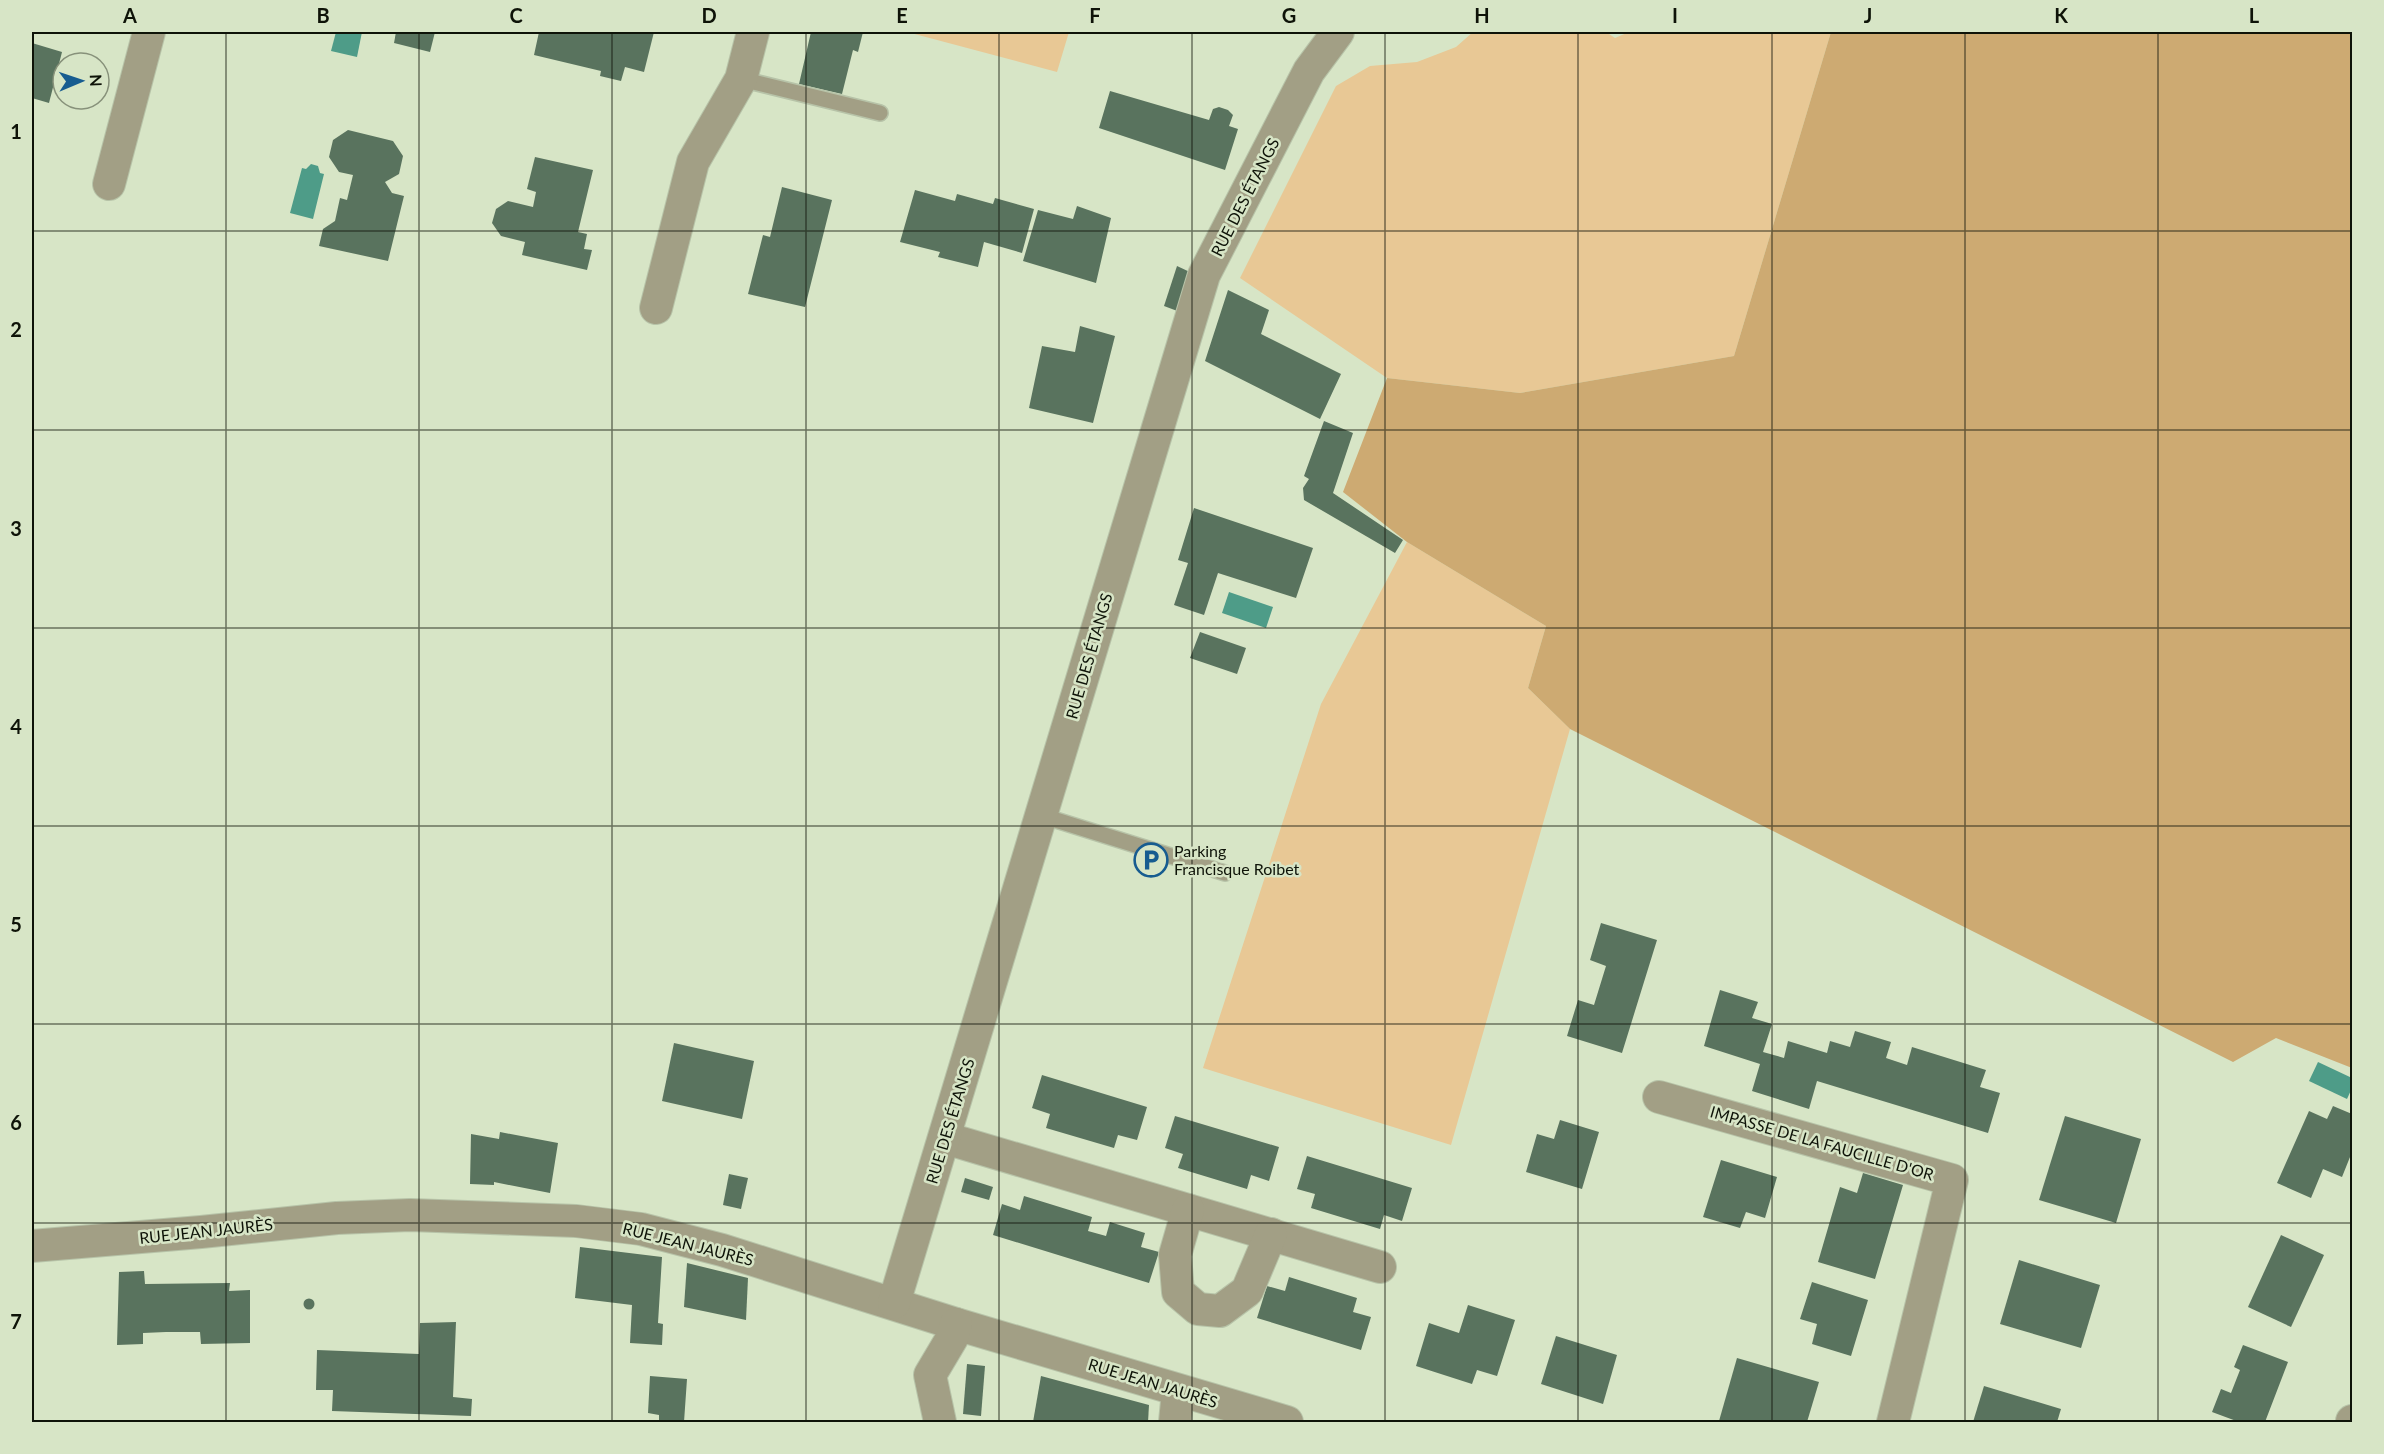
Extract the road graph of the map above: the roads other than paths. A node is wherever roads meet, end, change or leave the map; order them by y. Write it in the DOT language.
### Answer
graph roads {
  1 [pos="149,32"];
  2 [pos="753,32"];
  3 [pos="1338,32"];
  4 [pos="741,79"];
  5 [pos="880,113"];
  6 [pos="109,184"];
  7 [pos="656,308"];
  8 [pos="1043,816"];
  9 [pos="1225,873"];
  10 [pos="1659,1097"];
  11 [pos="945,1138"];
  12 [pos="1188,1210"];
  13 [pos="1271,1234"];
  14 [pos="32,1246"];
  15 [pos="1380,1267"];
  16 [pos="894,1303"];
  17 [pos="956,1324"];
  18 [pos="1178,1391"];
  19 [pos="940,1422"];
  20 [pos="1175,1422"];
  21 [pos="1287,1422"];
  22 [pos="1893,1422"];
  1 -- 6 [label="street"];
  2 -- 4 [label="street"];
  3 -- 8 [label="street, RUE DES ÉTANGS"];
  4 -- 5 [label="lane"];
  4 -- 7 [label="street"];
  8 -- 9 [label="lane"];
  8 -- 11 [label="street, RUE DES ÉTANGS"];
  10 -- 22 [label="street, IMPASSE DE LA FAUCILLE D'OR"];
  11 -- 12 [label="street"];
  11 -- 16 [label="street, RUE DES ÉTANGS"];
  12 -- 13 [label="street"];
  12 -- 13 [label="street"];
  13 -- 15 [label="street"];
  14 -- 16 [label="street, RUE JEAN JAURÈS"];
  16 -- 17 [label="street, RUE JEAN JAURÈS"];
  17 -- 18 [label="street, RUE JEAN JAURÈS"];
  17 -- 19 [label="street"];
  18 -- 20 [label="street"];
  18 -- 21 [label="street, RUE JEAN JAURÈS"];
}
